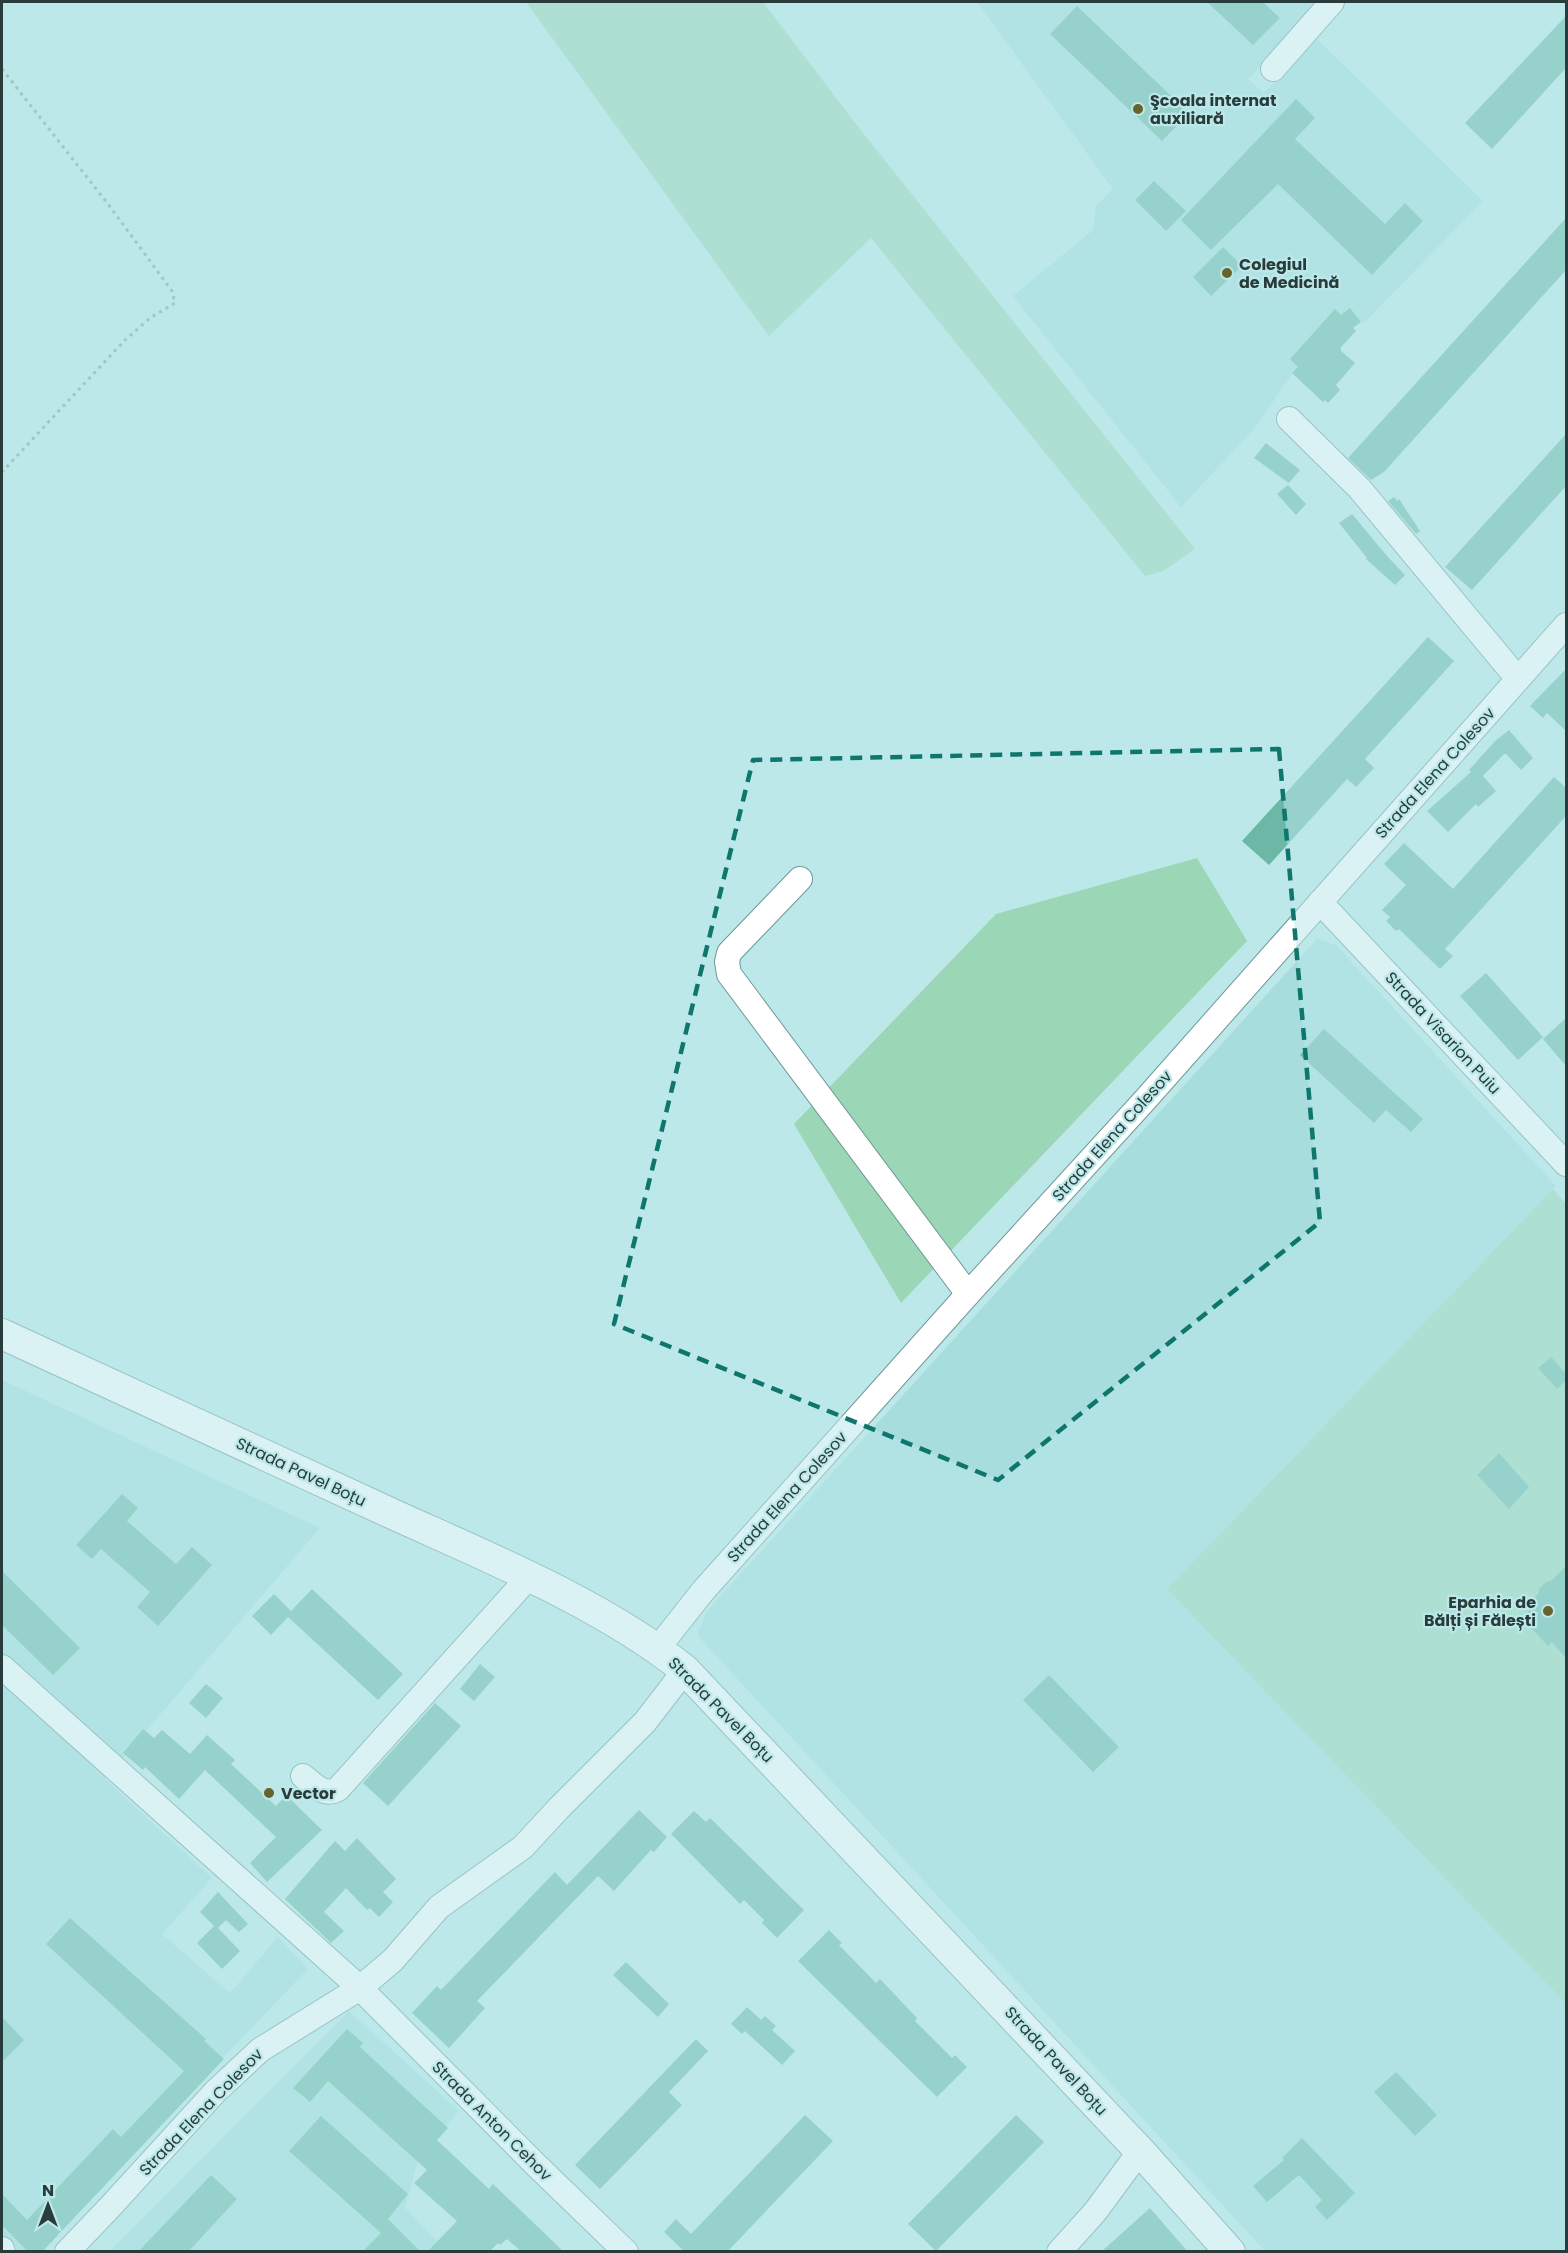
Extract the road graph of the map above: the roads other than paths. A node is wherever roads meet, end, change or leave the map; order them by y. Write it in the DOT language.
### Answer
graph roads {
  1 [pos="1332,2"];
  2 [pos="1273,69"];
  3 [pos="1289,419"];
  4 [pos="1566,625"];
  5 [pos="1518,679"];
  6 [pos="800,879"];
  7 [pos="1320,902"];
  8 [pos="1566,1164"];
  9 [pos="968,1294"];
  10 [pos="2,1334"];
  11 [pos="528,1578"];
  12 [pos="658,1648"];
  13 [pos="2,1667"];
  14 [pos="685,1670"];
  15 [pos="303,1776"];
  16 [pos="360,1988"];
  17 [pos="1140,2151"];
  18 [pos="67,2252"];
  19 [pos="626,2252"];
  20 [pos="1059,2252"];
  21 [pos="1230,2252"];
  1 -- 2 [label="street"];
  3 -- 5 [label="street"];
  4 -- 5 [label="street, Strada Elena Colesov"];
  5 -- 7 [label="street, Strada Elena Colesov"];
  6 -- 9 [label="street"];
  7 -- 8 [label="street, Strada Visarion Puiu"];
  7 -- 9 [label="street, Strada Elena Colesov"];
  9 -- 12 [label="street, Strada Elena Colesov"];
  10 -- 11 [label="main road, Strada Pavel Boțu"];
  11 -- 12 [label="main road, Strada Pavel Boțu"];
  11 -- 15 [label="street"];
  12 -- 14 [label="main road, Strada Pavel Boțu"];
  13 -- 16 [label="street, Strada Anton Cehov"];
  14 -- 16 [label="street, Strada Elena Colesov"];
  14 -- 17 [label="main road, Strada Pavel Boțu"];
  16 -- 18 [label="street, Strada Elena Colesov"];
  16 -- 19 [label="street, Strada Anton Cehov"];
  17 -- 20 [label="street"];
  17 -- 21 [label="main road, Strada Pavel Boțu"];
}
